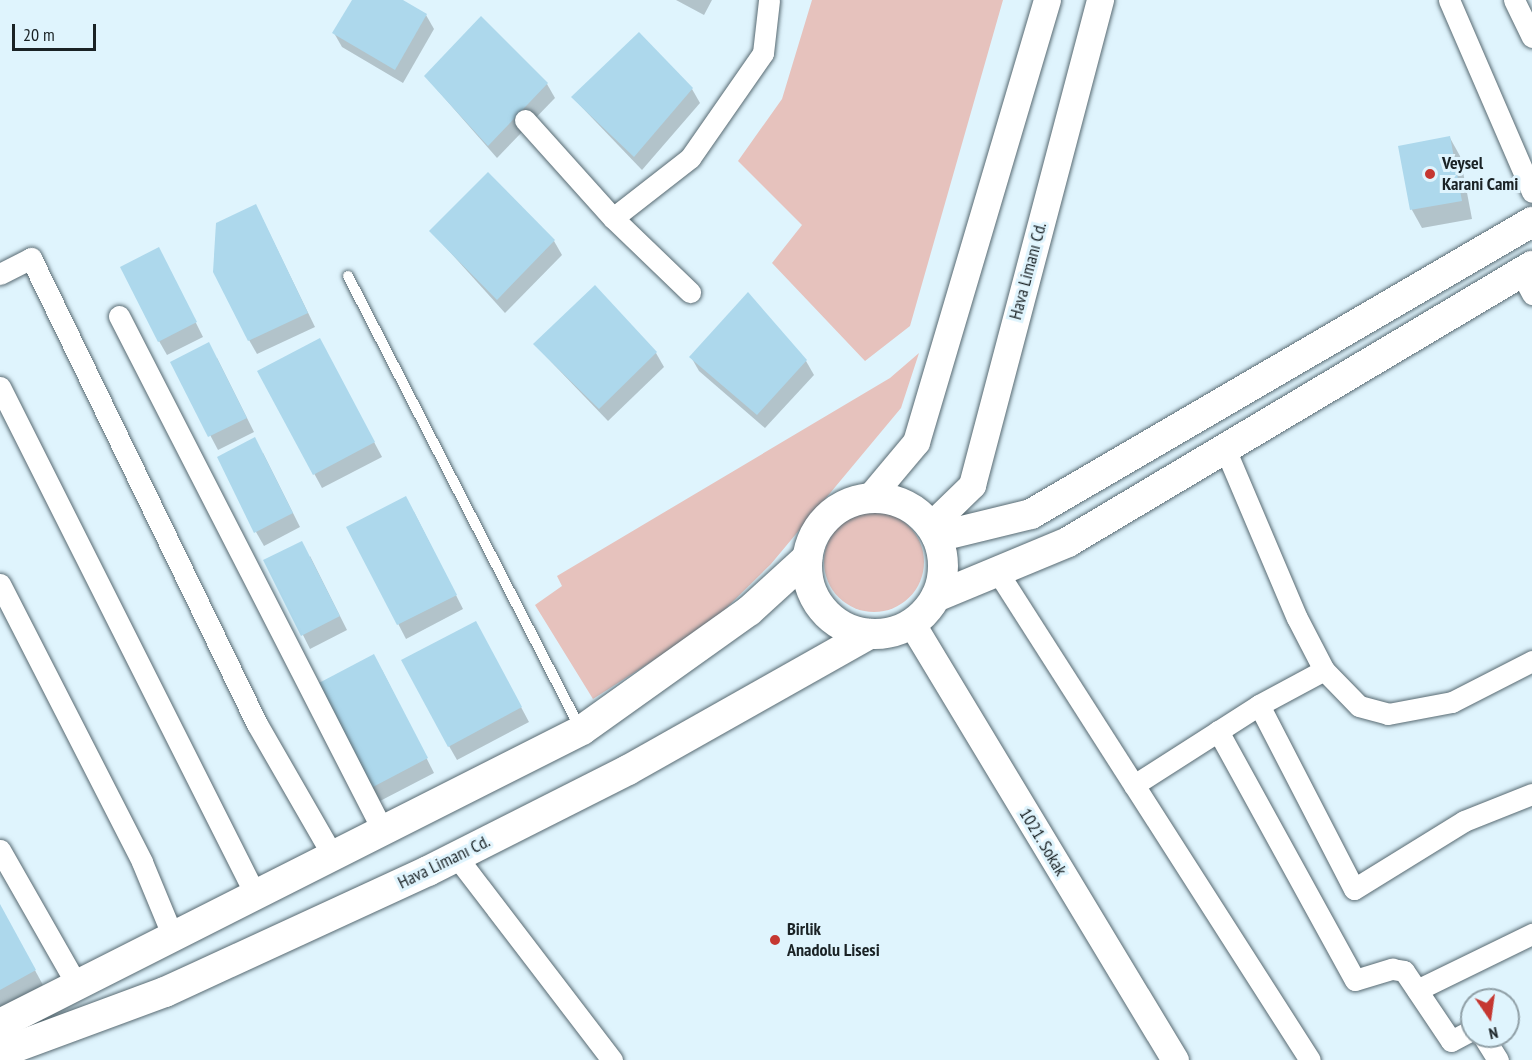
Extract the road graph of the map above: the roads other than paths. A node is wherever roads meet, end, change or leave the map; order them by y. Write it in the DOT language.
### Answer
graph roads {
  1 [pos="769,0"];
  2 [pos="1047,0"];
  3 [pos="1100,0"];
  4 [pos="1449,0"];
  5 [pos="1514,0"];
  6 [pos="1532,37"];
  7 [pos="525,120"];
  8 [pos="1532,192"];
  9 [pos="613,218"];
  10 [pos="1532,222"];
  11 [pos="0,274"];
  12 [pos="348,276"];
  13 [pos="1528,278"];
  14 [pos="690,292"];
  15 [pos="119,316"];
  16 [pos="0,387"];
  17 [pos="1226,451"];
  18 [pos="869,498"];
  19 [pos="933,531"];
  20 [pos="807,558"];
  21 [pos="997,571"];
  22 [pos="0,584"];
  23 [pos="936,597"];
  24 [pos="912,624"];
  25 [pos="869,634"];
  26 [pos="1532,662"];
  27 [pos="1324,670"];
  28 [pos="1259,705"];
  29 [pos="582,730"];
  30 [pos="1218,731"];
  31 [pos="1134,785"];
  32 [pos="1532,794"];
  33 [pos="384,833"];
  34 [pos="0,850"];
  35 [pos="456,856"];
  36 [pos="334,858"];
  37 [pos="256,896"];
  38 [pos="1532,934"];
  39 [pos="173,937"];
  40 [pos="77,985"];
  41 [pos="1417,990"];
  42 [pos="0,1024"];
  43 [pos="1460,1036"];
  44 [pos="0,1053"];
  45 [pos="612,1060"];
  46 [pos="1175,1060"];
  47 [pos="1310,1060"];
  1 -- 9 [label="street"];
  2 -- 18 [label="street"];
  3 -- 19 [label="street, Hava Limanı Cd."];
  4 -- 8 [label="street"];
  5 -- 6 [label="street"];
  7 -- 9 [label="street"];
  9 -- 14 [label="street"];
  10 -- 19 [label="main road"];
  11 -- 36 [label="street"];
  12 -- 29 [label="lane"];
  13 -- 17 [label="main road"];
  15 -- 33 [label="street"];
  16 -- 37 [label="street"];
  17 -- 21 [label="main road"];
  17 -- 27 [label="street"];
  18 -- 19 [label="main road"];
  18 -- 20 [label="main road"];
  19 -- 23 [label="main road"];
  20 -- 25 [label="main road"];
  20 -- 29 [label="main road"];
  21 -- 23 [label="main road"];
  21 -- 31 [label="street"];
  22 -- 39 [label="street"];
  23 -- 24 [label="main road"];
  24 -- 25 [label="main road"];
  24 -- 46 [label="street, 1021. Sokak"];
  25 -- 35 [label="main road, Hava Limanı Cd."];
  26 -- 27 [label="street"];
  27 -- 28 [label="street"];
  28 -- 30 [label="street"];
  28 -- 32 [label="street"];
  29 -- 33 [label="main road"];
  30 -- 31 [label="street"];
  30 -- 41 [label="street"];
  31 -- 47 [label="street"];
  33 -- 36 [label="main road"];
  34 -- 40 [label="street"];
  35 -- 44 [label="main road, Hava Limanı Cd."];
  35 -- 45 [label="street"];
  36 -- 37 [label="main road"];
  37 -- 39 [label="main road"];
  38 -- 41 [label="street"];
  39 -- 40 [label="main road"];
  40 -- 42 [label="main road"];
  41 -- 43 [label="street"];
}
